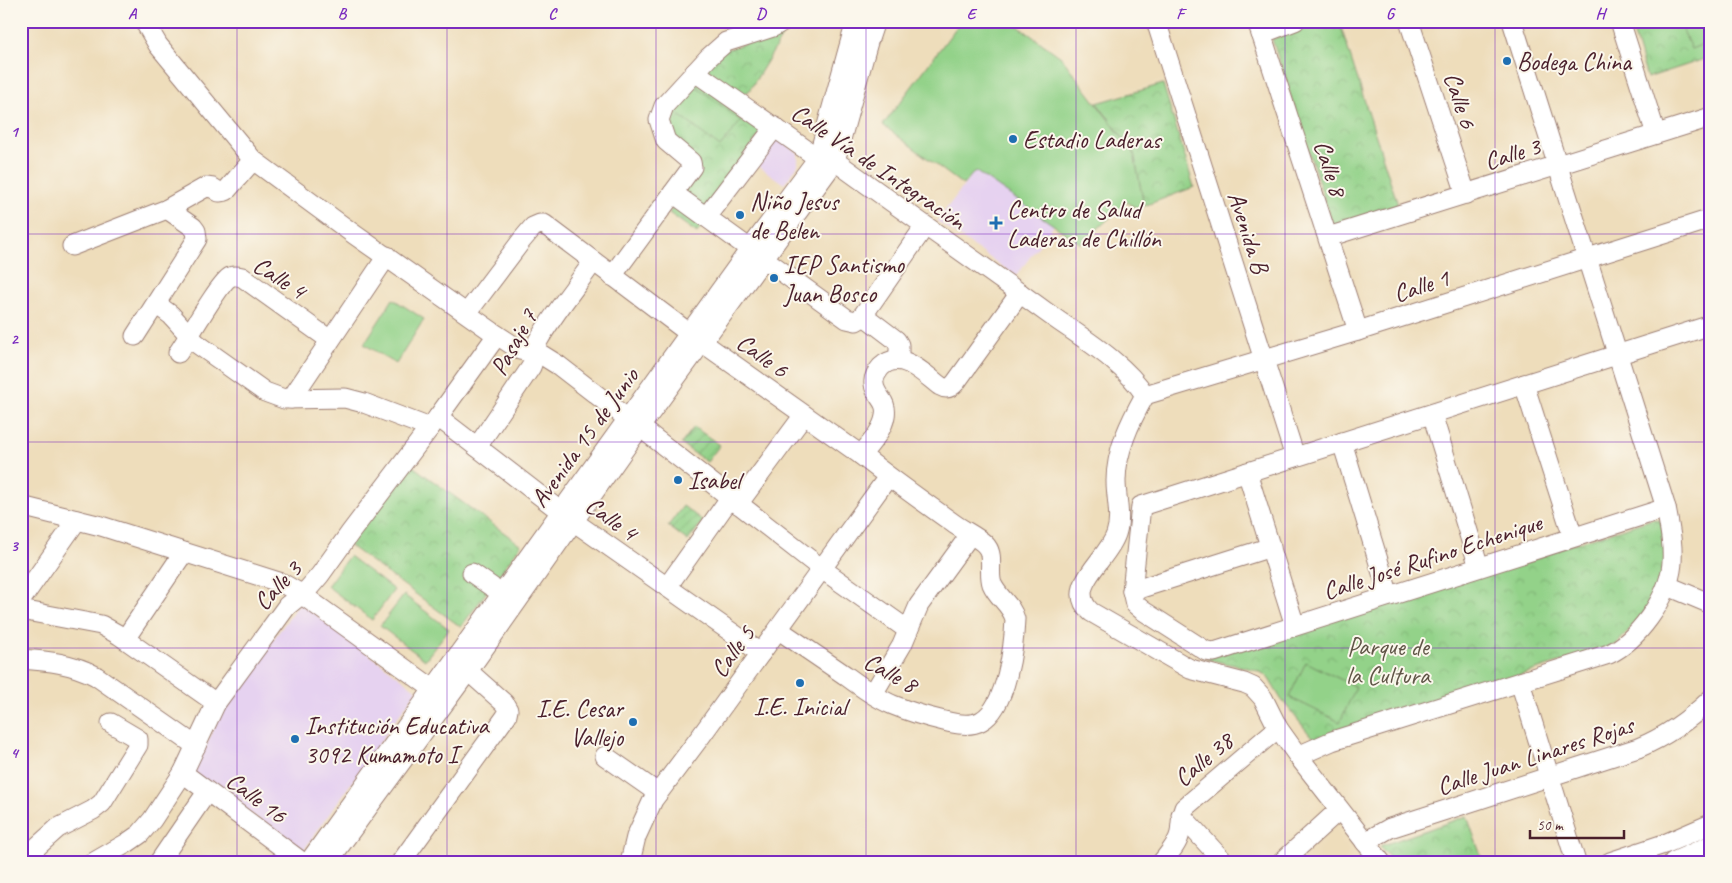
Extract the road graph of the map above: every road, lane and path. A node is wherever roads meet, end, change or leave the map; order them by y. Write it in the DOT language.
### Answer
graph roads {
  1 [pos="144,21"];
  2 [pos="783,21"];
  3 [pos="856,21"];
  4 [pos="875,21"];
  5 [pos="1156,21"];
  6 [pos="1295,21"];
  7 [pos="1409,21"];
  8 [pos="1512,21"];
  9 [pos="1620,21"];
  10 [pos="1259,28"];
  11 [pos="695,72"];
  12 [pos="1711,117"];
  13 [pos="775,127"];
  14 [pos="1656,134"];
  15 [pos="826,159"];
  16 [pos="253,160"];
  17 [pos="1558,165"];
  18 [pos="673,193"];
  19 [pos="1466,194"];
  20 [pos="167,209"];
  21 [pos="706,217"];
  22 [pos="1711,219"];
  23 [pos="925,226"];
  24 [pos="1328,237"];
  25 [pos="72,246"];
  26 [pos="757,253"];
  27 [pos="386,256"];
  28 [pos="1587,258"];
  29 [pos="593,262"];
  30 [pos="612,276"];
  31 [pos="1020,293"];
  32 [pos="156,304"];
  33 [pos="467,313"];
  34 [pos="863,315"];
  35 [pos="1711,325"];
  36 [pos="1358,331"];
  37 [pos="497,335"];
  38 [pos="136,336"];
  39 [pos="189,336"];
  40 [pos="696,337"];
  41 [pos="330,340"];
  42 [pos="178,353"];
  43 [pos="534,353"];
  44 [pos="1618,355"];
  45 [pos="899,360"];
  46 [pos="1264,360"];
  47 [pos="1524,384"];
  48 [pos="1145,395"];
  49 [pos="292,399"];
  50 [pos="1432,414"];
  51 [pos="804,415"];
  52 [pos="434,423"];
  53 [pos="634,423"];
  54 [pos="1342,442"];
  55 [pos="477,446"];
  56 [pos="861,455"];
  57 [pos="1296,457"];
  58 [pos="1247,472"];
  59 [pos="888,477"];
  60 [pos="734,501"];
  61 [pos="21,506"];
  62 [pos="1666,508"];
  63 [pos="567,516"];
  64 [pos="77,520"];
  65 [pos="970,535"];
  66 [pos="1573,538"];
  67 [pos="1271,547"];
  68 [pos="184,552"];
  69 [pos="1480,567"];
  70 [pos="822,569"];
  71 [pos="472,573"];
  72 [pos="1668,586"];
  73 [pos="492,587"];
  74 [pos="667,587"];
  75 [pos="1132,591"];
  76 [pos="301,594"];
  77 [pos="1389,596"];
  78 [pos="21,600"];
  79 [pos="1711,604"];
  80 [pos="21,610"];
  81 [pos="1295,626"];
  82 [pos="779,630"];
  83 [pos="908,630"];
  84 [pos="125,639"];
  85 [pos="761,654"];
  86 [pos="21,659"];
  87 [pos="468,671"];
  88 [pos="1520,682"];
  89 [pos="433,689"];
  90 [pos="873,694"];
  91 [pos="1711,699"];
  92 [pos="216,702"];
  93 [pos="990,714"];
  94 [pos="112,723"];
  95 [pos="1278,728"];
  96 [pos="196,746"];
  97 [pos="605,756"];
  98 [pos="1298,756"];
  99 [pos="183,773"];
  100 [pos="1550,777"];
  101 [pos="208,792"];
  102 [pos="658,793"];
  103 [pos="1338,810"];
  104 [pos="1181,815"];
  105 [pos="1711,824"];
  106 [pos="1365,842"];
  107 [pos="1711,845"];
  108 [pos="21,861"];
  109 [pos="94,862"];
  110 [pos="159,862"];
  111 [pos="302,862"];
  112 [pos="309,862"];
  113 [pos="328,862"];
  114 [pos="401,862"];
  115 [pos="630,862"];
  116 [pos="1162,862"];
  117 [pos="1224,862"];
  118 [pos="1282,862"];
  119 [pos="1381,862"];
  120 [pos="1576,862"];
  121 [pos="1610,862"];
  122 [pos="1673,862"];
  1 -- 16 [label="street"];
  2 -- 11 [label="street"];
  3 -- 15 [label="street, Avenida 15 de Junio"];
  4 -- 15 [label="street, Avenida 15 de Junio"];
  5 -- 46 [label="street, Avenida B"];
  6 -- 10 [label="street"];
  7 -- 19 [label="street, Calle 6"];
  8 -- 17 [label="street"];
  9 -- 14 [label="street"];
  10 -- 24 [label="street, Calle 8"];
  11 -- 13 [label="street, Calle Vía de Integración"];
  11 -- 18 [label="street"];
  12 -- 14 [label="street, Calle 3"];
  13 -- 15 [label="street, Calle Vía de Integración"];
  13 -- 21 [label="street"];
  14 -- 17 [label="street, Calle 3"];
  15 -- 23 [label="street, Calle Vía de Integración"];
  15 -- 26 [label="street, Avenida 15 de Junio"];
  16 -- 20 [label="street"];
  16 -- 27 [label="street"];
  17 -- 19 [label="street, Calle 3"];
  17 -- 28 [label="street"];
  18 -- 21 [label="street"];
  18 -- 30 [label="street"];
  19 -- 24 [label="street, Calle 3"];
  20 -- 25 [label="street"];
  20 -- 32 [label="street"];
  21 -- 26 [label="street"];
  22 -- 28 [label="street, Calle 1"];
  23 -- 31 [label="street, Calle Vía de Integración"];
  23 -- 34 [label="street"];
  24 -- 36 [label="street, Calle 8"];
  26 -- 34 [label="street"];
  26 -- 40 [label="street, Avenida 15 de Junio"];
  27 -- 33 [label="street"];
  27 -- 41 [label="street"];
  28 -- 36 [label="street, Calle 1"];
  28 -- 44 [label="street"];
  29 -- 30 [label="street, Calle 6"];
  29 -- 33 [label="street, Calle 6"];
  29 -- 43 [label="street, Pasaje 7"];
  30 -- 40 [label="street, Calle 6"];
  31 -- 45 [label="street"];
  31 -- 48 [label="street, Calle Vía de Integración"];
  32 -- 38 [label="street"];
  32 -- 39 [label="street, Calle 4"];
  33 -- 37 [label="street"];
  34 -- 45 [label="street"];
  35 -- 44 [label="street"];
  36 -- 46 [label="street, Calle 1"];
  37 -- 43 [label="street"];
  37 -- 52 [label="street, Calle 3"];
  39 -- 41 [label="street, Calle 4"];
  39 -- 42 [label="street, Calle 4"];
  39 -- 49 [label="street, Calle 4"];
  40 -- 51 [label="street, Calle 6"];
  40 -- 53 [label="street, Avenida 15 de Junio"];
  41 -- 49 [label="street"];
  43 -- 53 [label="street"];
  43 -- 55 [label="street, Pasaje 7"];
  44 -- 47 [label="street"];
  44 -- 62 [label="street"];
  45 -- 56 [label="street"];
  46 -- 48 [label="street, Calle 1"];
  46 -- 57 [label="street, Avenida B"];
  47 -- 50 [label="street"];
  47 -- 66 [label="street"];
  48 -- 95 [label="street"];
  49 -- 52 [label="street, Calle 4"];
  50 -- 54 [label="street"];
  50 -- 69 [label="street"];
  51 -- 56 [label="street, Calle 6"];
  51 -- 60 [label="street"];
  52 -- 55 [label="street, Calle 4"];
  52 -- 76 [label="street, Calle 3"];
  53 -- 60 [label="street"];
  53 -- 63 [label="street, Avenida 15 de Junio"];
  54 -- 57 [label="street"];
  54 -- 77 [label="street"];
  55 -- 63 [label="street, Calle 4"];
  56 -- 59 [label="street, Calle 6"];
  57 -- 58 [label="street"];
  58 -- 67 [label="street"];
  58 -- 75 [label="street"];
  59 -- 65 [label="street, Calle 6"];
  59 -- 70 [label="street, Calle 5"];
  60 -- 70 [label="street"];
  60 -- 74 [label="street"];
  61 -- 64 [label="street"];
  62 -- 66 [label="street, Calle José Rufino Echenique"];
  62 -- 72 [label="street"];
  63 -- 74 [label="street, Calle 4"];
  63 -- 87 [label="street, Avenida 15 de Junio"];
  63 -- 89 [label="street, Avenida 15 de Junio"];
  64 -- 68 [label="street"];
  64 -- 78 [label="street"];
  65 -- 83 [label="street"];
  65 -- 93 [label="street, Calle 6"];
  66 -- 69 [label="street, Calle José Rufino Echenique"];
  67 -- 75 [label="street"];
  67 -- 81 [label="street"];
  68 -- 76 [label="street"];
  68 -- 84 [label="street"];
  69 -- 77 [label="street, Calle José Rufino Echenique"];
  70 -- 82 [label="street, Calle 5"];
  70 -- 83 [label="street"];
  71 -- 73 [label="street"];
  72 -- 79 [label="street"];
  72 -- 88 [label="street"];
  74 -- 85 [label="street, Calle 4"];
  75 -- 81 [label="street, Calle José Rufino Echenique"];
  76 -- 89 [label="street"];
  76 -- 92 [label="street, Calle 3"];
  77 -- 81 [label="street, Calle José Rufino Echenique"];
  80 -- 84 [label="street"];
  82 -- 85 [label="street, Calle 5"];
  82 -- 90 [label="street, Calle 8"];
  83 -- 90 [label="street"];
  84 -- 92 [label="street"];
  85 -- 102 [label="street, Calle 5"];
  86 -- 96 [label="street"];
  87 -- 113 [label="street, Avenida 15 de Junio"];
  87 -- 114 [label="street"];
  88 -- 98 [label="street"];
  88 -- 100 [label="street"];
  89 -- 112 [label="street, Avenida 15 de Junio"];
  90 -- 93 [label="street, Calle 8"];
  91 -- 100 [label="street, Calle Juan Linares Rojas"];
  92 -- 96 [label="street, Calle 3"];
  94 -- 108 [label="street"];
  95 -- 98 [label="street"];
  95 -- 104 [label="street, Calle 38"];
  96 -- 99 [label="street, Calle 3"];
  97 -- 102 [label="street"];
  98 -- 103 [label="street"];
  99 -- 101 [label="street, Calle 16"];
  99 -- 109 [label="street, Calle 3"];
  100 -- 106 [label="street, Calle Juan Linares Rojas"];
  100 -- 120 [label="street"];
  101 -- 110 [label="street"];
  101 -- 111 [label="street, Calle 16"];
  102 -- 115 [label="street, Calle 5"];
  103 -- 106 [label="street"];
  103 -- 118 [label="street"];
  104 -- 116 [label="street, Calle 38"];
  104 -- 117 [label="street"];
  105 -- 121 [label="street"];
  106 -- 119 [label="street"];
  107 -- 122 [label="street"];
}
